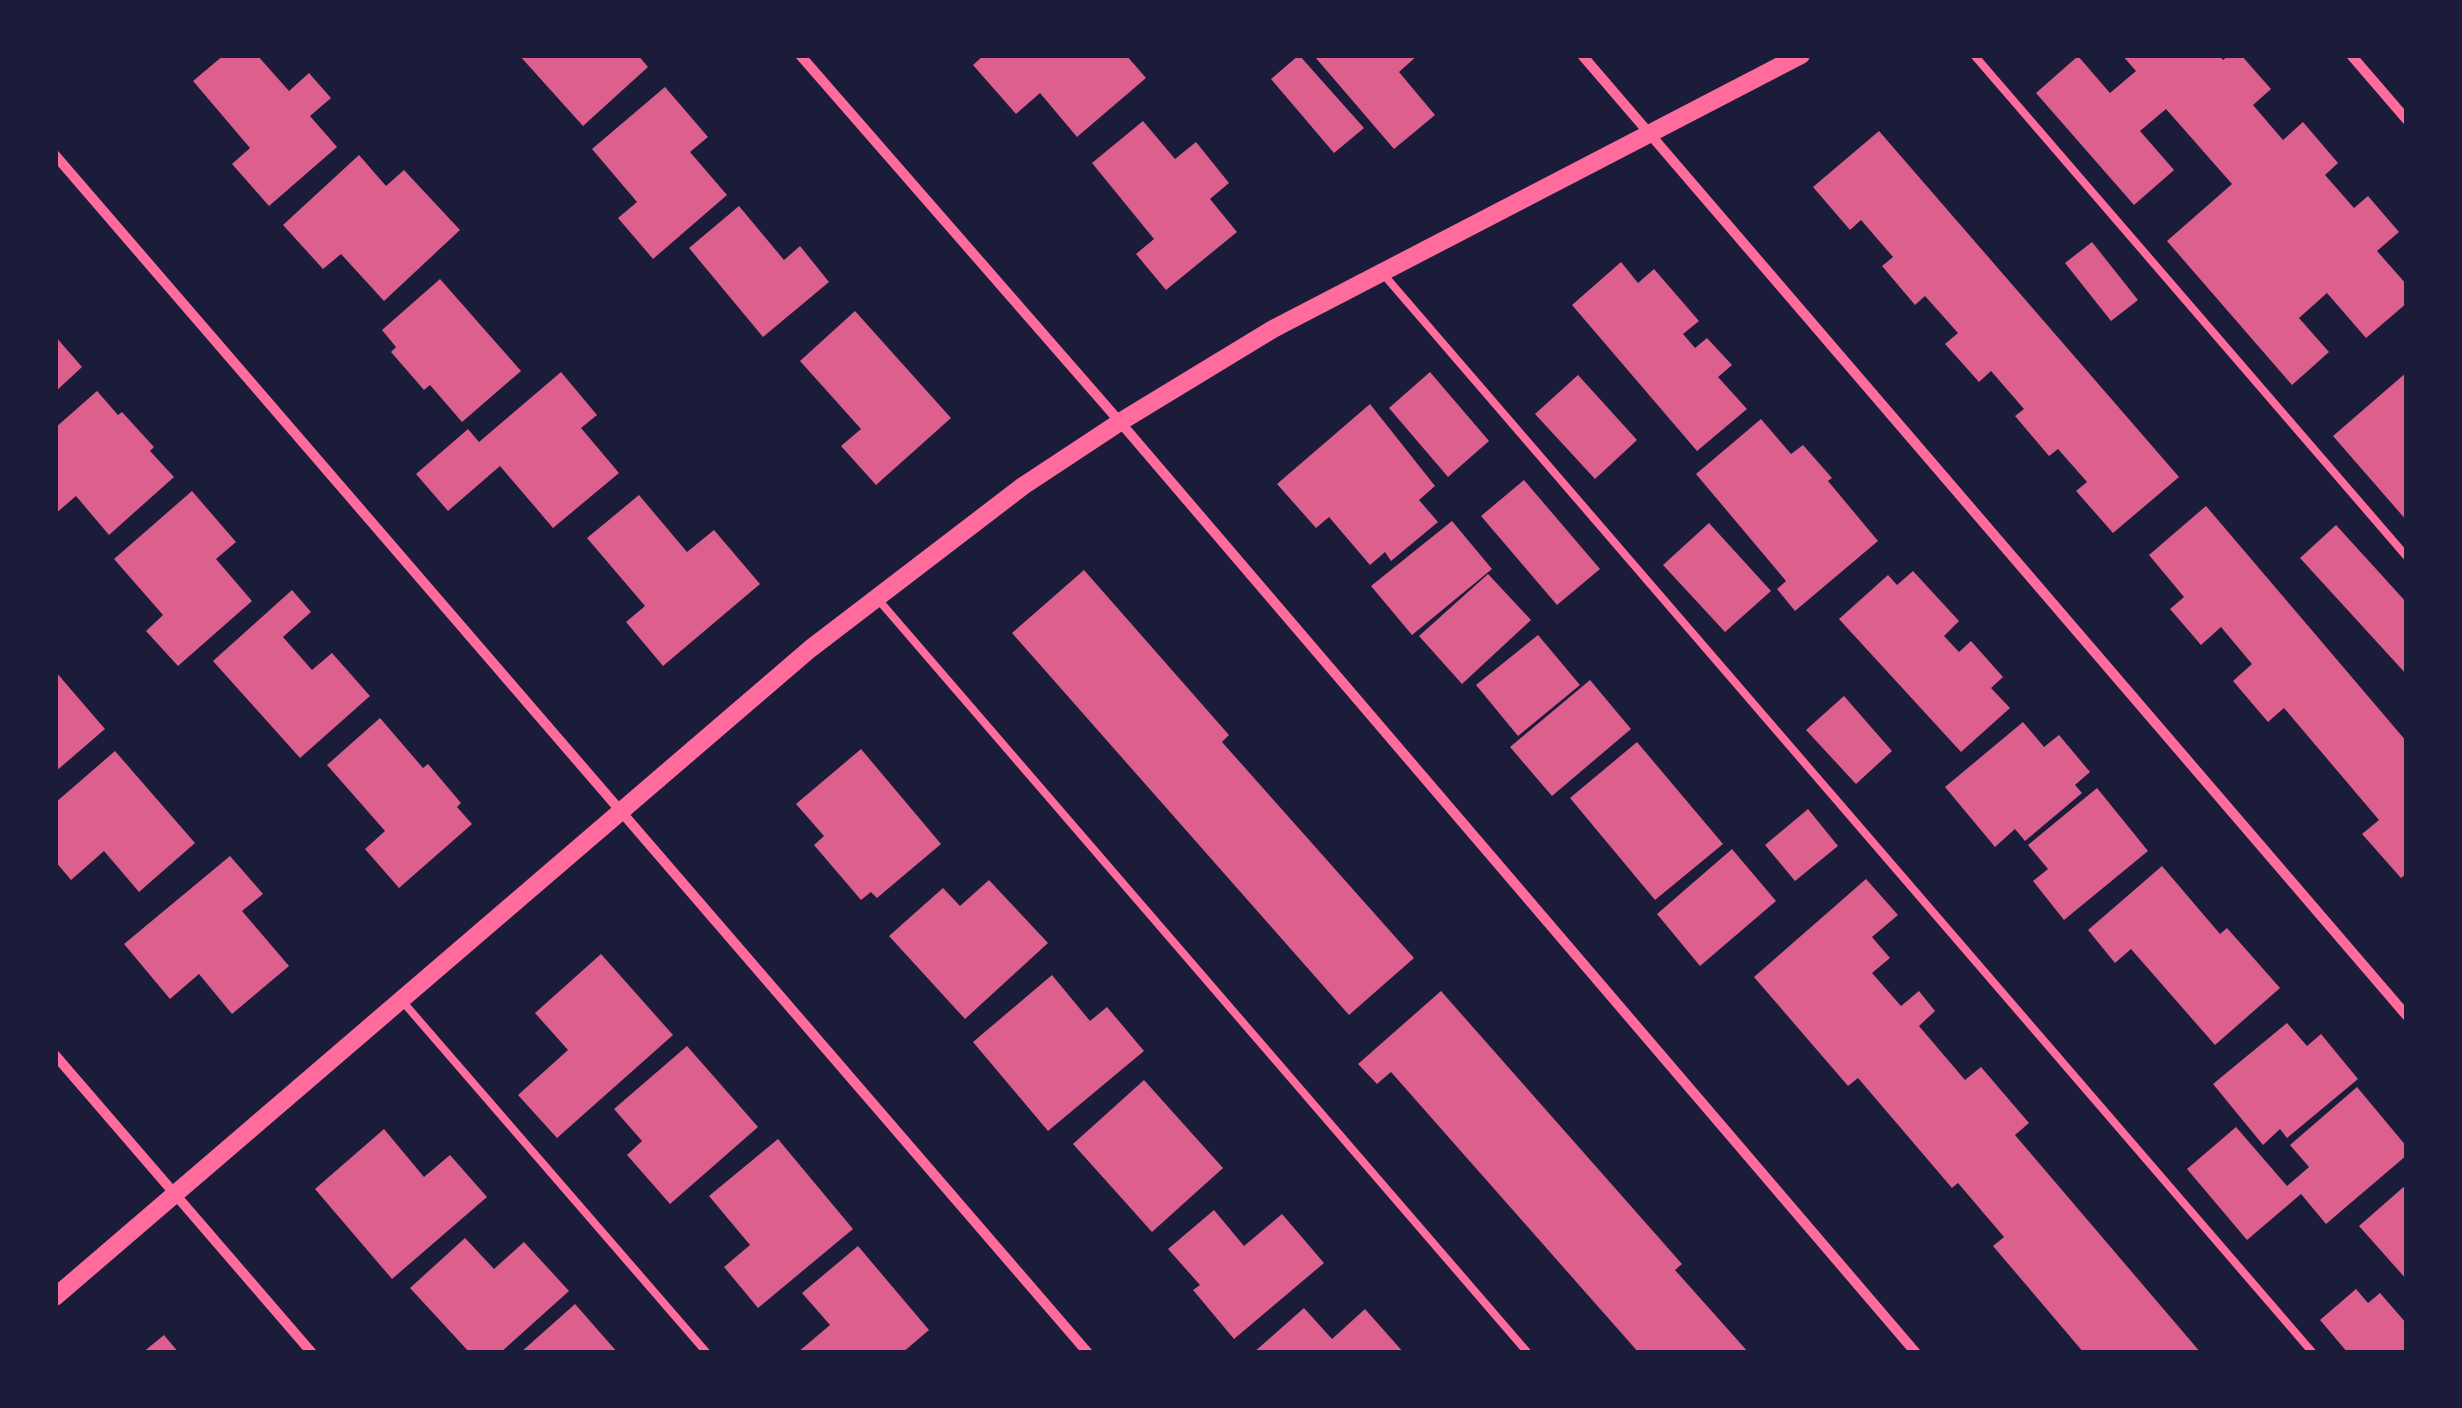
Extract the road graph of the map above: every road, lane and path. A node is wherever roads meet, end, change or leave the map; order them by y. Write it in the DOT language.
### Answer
graph roads {
  1 [pos="800,55"];
  2 [pos="1582,55"];
  3 [pos="1801,55"];
  4 [pos="1974,55"];
  5 [pos="2351,55"];
  6 [pos="2407,120"];
  7 [pos="1648,134"];
  8 [pos="55,155"];
  9 [pos="1380,272"];
  10 [pos="1120,422"];
  11 [pos="2407,557"];
  12 [pos="876,598"];
  13 [pos="619,810"];
  14 [pos="400,998"];
  15 [pos="2407,1016"];
  16 [pos="55,1055"];
  17 [pos="177,1195"];
  18 [pos="55,1297"];
  19 [pos="312,1353"];
  20 [pos="707,1353"];
  21 [pos="1088,1353"];
  22 [pos="1528,1353"];
  23 [pos="1916,1353"];
  24 [pos="2313,1353"];
  1 -- 10 [label="street"];
  2 -- 7 [label="street"];
  3 -- 7 [label="street"];
  4 -- 11 [label="lane"];
  5 -- 6 [label="street"];
  7 -- 9 [label="street"];
  7 -- 15 [label="street"];
  8 -- 13 [label="street"];
  9 -- 10 [label="street"];
  9 -- 24 [label="lane"];
  10 -- 12 [label="street"];
  10 -- 23 [label="street"];
  12 -- 13 [label="street"];
  12 -- 22 [label="lane"];
  13 -- 14 [label="street"];
  13 -- 21 [label="street"];
  14 -- 17 [label="street"];
  14 -- 20 [label="lane"];
  16 -- 17 [label="street"];
  17 -- 18 [label="street"];
  17 -- 19 [label="street"];
}
